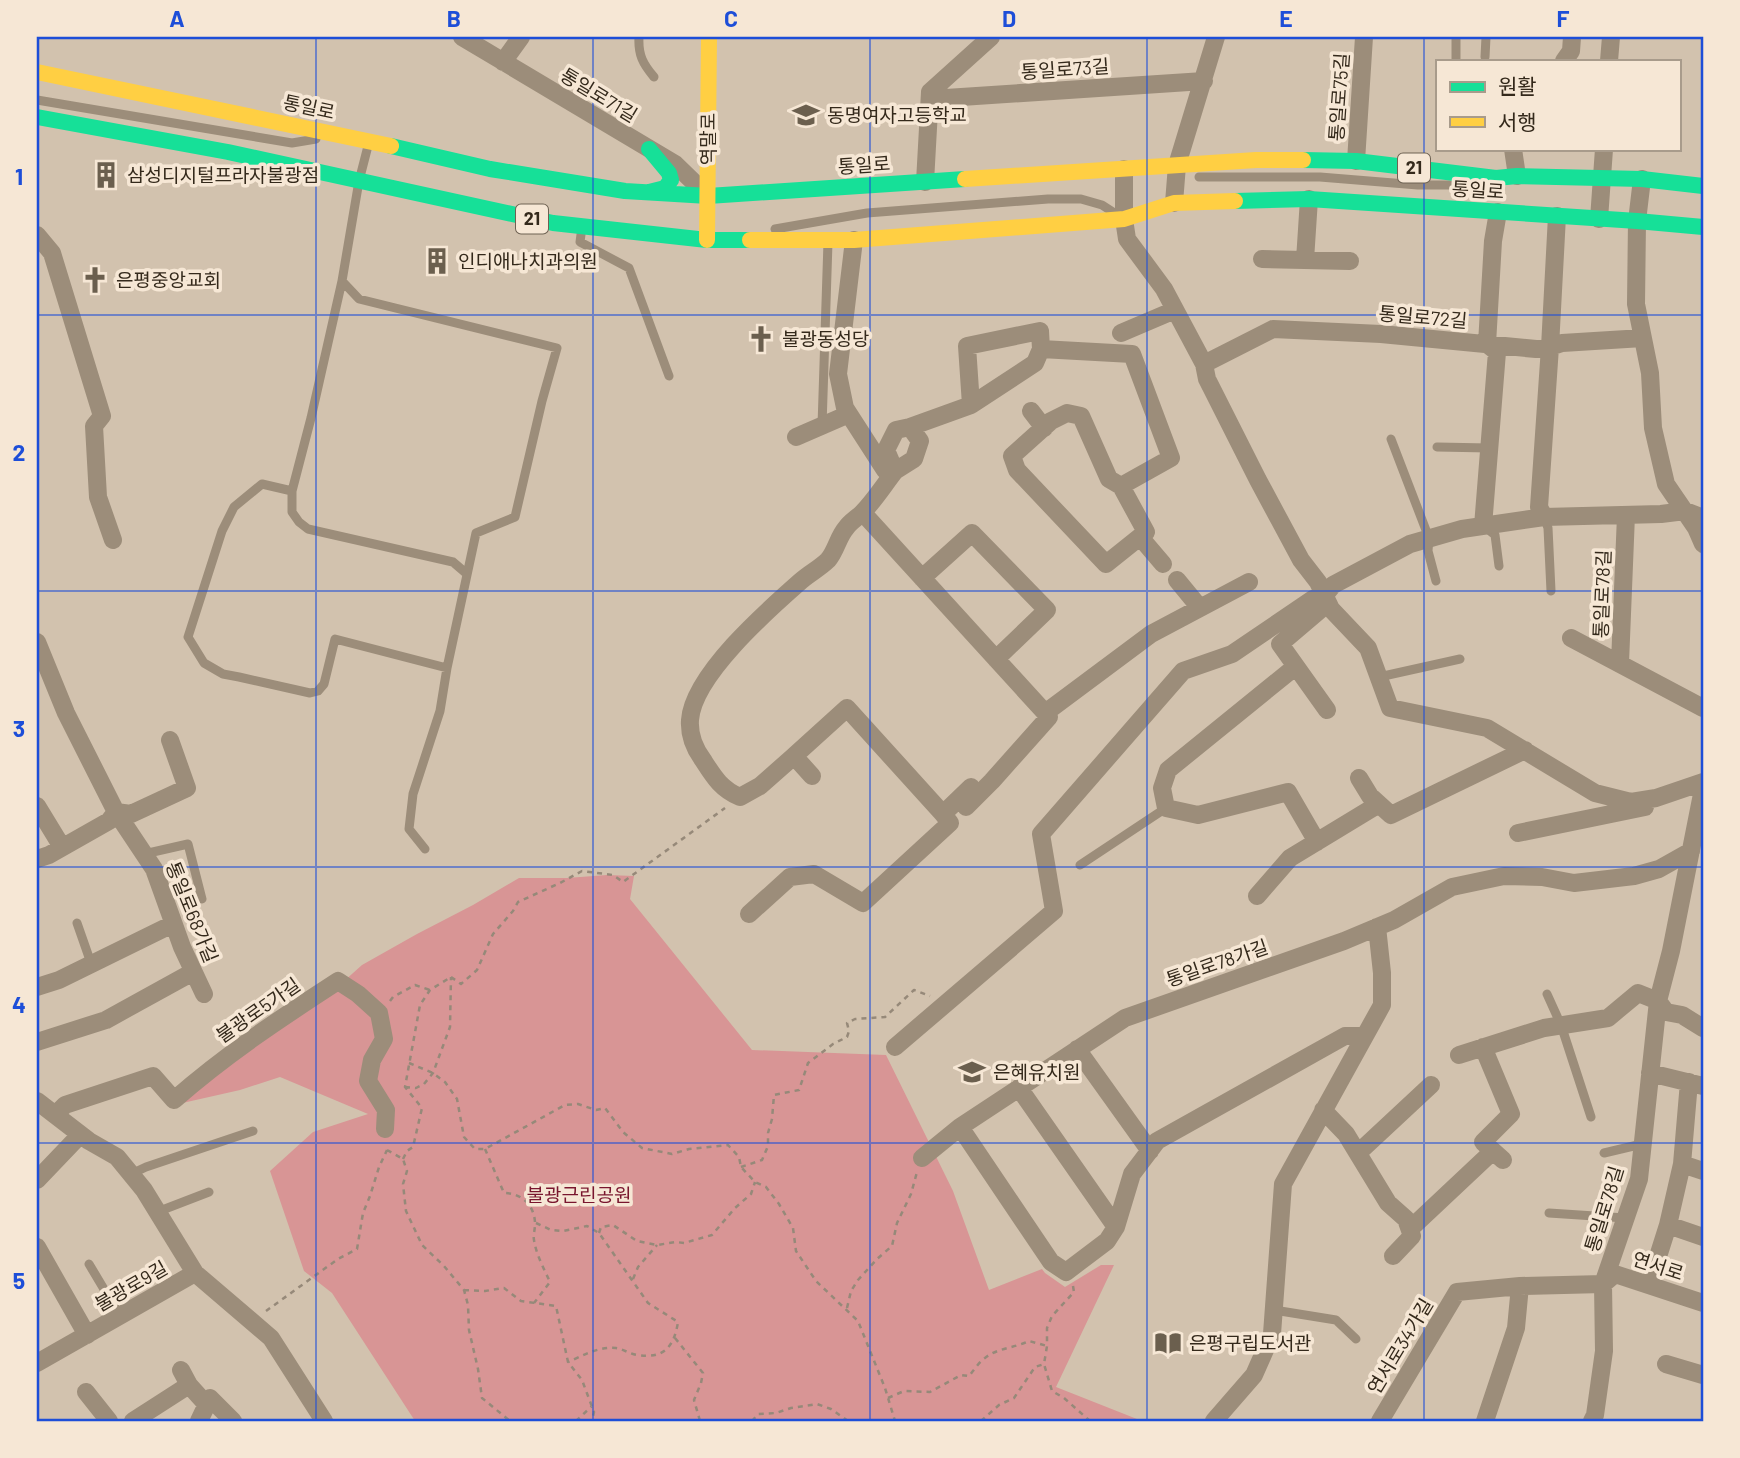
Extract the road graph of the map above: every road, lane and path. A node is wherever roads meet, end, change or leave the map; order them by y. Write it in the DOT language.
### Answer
graph roads {
  1 [pos="462,37"];
  2 [pos="521,37"];
  3 [pos="639,37"];
  4 [pos="709,37"];
  5 [pos="991,37"];
  6 [pos="1216,37"];
  7 [pos="1364,37"];
  8 [pos="1456,37"];
  9 [pos="1486,37"];
  10 [pos="1572,37"];
  11 [pos="1611,37"];
  12 [pos="1485,57"];
  13 [pos="1456,60"];
  14 [pos="1565,60"];
  15 [pos="1609,60"];
  16 [pos="503,62"];
  17 [pos="37,72"];
  18 [pos="654,77"];
  19 [pos="1204,80"];
  20 [pos="930,92"];
  21 [pos="37,100"];
  22 [pos="37,117"];
  23 [pos="338,135"];
  24 [pos="369,141"];
  25 [pos="649,149"];
  26 [pos="1513,150"];
  27 [pos="1604,150"];
  28 [pos="1356,161"];
  29 [pos="1177,165"];
  30 [pos="1124,169"];
  31 [pos="1517,176"];
  32 [pos="1496,178"];
  33 [pos="1602,179"];
  34 [pos="1642,179"];
  35 [pos="359,181"];
  36 [pos="925,182"];
  37 [pos="1703,187"];
  38 [pos="649,192"];
  39 [pos="708,196"];
  40 [pos="1308,200"];
  41 [pos="1174,203"];
  42 [pos="1498,212"];
  43 [pos="1557,216"];
  44 [pos="1124,219"];
  45 [pos="1599,219"];
  46 [pos="1637,221"];
  47 [pos="582,226"];
  48 [pos="1703,227"];
  49 [pos="37,235"];
  50 [pos="707,240"];
  51 [pos="828,240"];
  52 [pos="854,240"];
  53 [pos="1262,259"];
  54 [pos="1305,260"];
  55 [pos="1350,261"];
  56 [pos="342,281"];
  57 [pos="1175,310"];
  58 [pos="1121,334"];
  59 [pos="1643,338"];
  60 [pos="1487,344"];
  61 [pos="1550,347"];
  62 [pos="1041,349"];
  63 [pos="1204,364"];
  64 [pos="669,376"];
  65 [pos="971,405"];
  66 [pos="1031,411"];
  67 [pos="849,414"];
  68 [pos="822,426"];
  69 [pos="910,427"];
  70 [pos="1044,428"];
  71 [pos="796,437"];
  72 [pos="1391,439"];
  73 [pos="1437,447"];
  74 [pos="1489,448"];
  75 [pos="895,471"];
  76 [pos="1121,486"];
  77 [pos="292,491"];
  78 [pos="1685,512"];
  79 [pos="863,513"];
  80 [pos="1626,515"];
  81 [pos="1544,517"];
  82 [pos="1703,518"];
  83 [pos="1483,526"];
  84 [pos="1140,537"];
  85 [pos="1429,538"];
  86 [pos="113,540"];
  87 [pos="1703,544"];
  88 [pos="1163,564"];
  89 [pos="1499,566"];
  90 [pos="467,574"];
  91 [pos="922,578"];
  92 [pos="1177,580"];
  93 [pos="1436,581"];
  94 [pos="1249,582"];
  95 [pos="1551,592"];
  96 [pos="1324,596"];
  97 [pos="1200,608"];
  98 [pos="1571,638"];
  99 [pos="37,642"];
  100 [pos="996,659"];
  101 [pos="1460,659"];
  102 [pos="1620,663"];
  103 [pos="1295,667"];
  104 [pos="447,668"];
  105 [pos="1379,677"];
  106 [pos="1703,708"];
  107 [pos="1327,710"];
  108 [pos="1045,713"];
  109 [pos="170,740"];
  110 [pos="1525,750"];
  111 [pos="794,756"];
  112 [pos="812,776"];
  113 [pos="1359,778"];
  114 [pos="975,784"];
  115 [pos="1703,789"];
  116 [pos="740,797"];
  117 [pos="1379,804"];
  118 [pos="37,806"];
  119 [pos="966,807"];
  120 [pos="1166,808"];
  121 [pos="116,812"];
  122 [pos="943,814"];
  123 [pos="1518,833"];
  124 [pos="1317,842"];
  125 [pos="62,848"];
  126 [pos="425,849"];
  127 [pos="1691,852"];
  128 [pos="144,854"];
  129 [pos="37,859"];
  130 [pos="1080,864"];
  131 [pos="1257,896"];
  132 [pos="202,899"];
  133 [pos="749,914"];
  134 [pos="76,923"];
  135 [pos="173,924"];
  136 [pos="1377,927"];
  137 [pos="91,963"];
  138 [pos="193,972"];
  139 [pos="452,977"];
  140 [pos="37,987"];
  141 [pos="430,990"];
  142 [pos="204,994"];
  143 [pos="1547,994"];
  144 [pos="1658,1001"];
  145 [pos="947,1003"];
  146 [pos="379,1013"];
  147 [pos="1561,1025"];
  148 [pos="1703,1028"];
  149 [pos="1364,1036"];
  150 [pos="37,1042"];
  151 [pos="895,1047"];
  152 [pos="1483,1047"];
  153 [pos="1077,1049"];
  154 [pos="1459,1055"];
  155 [pos="409,1063"];
  156 [pos="433,1073"];
  157 [pos="1650,1073"];
  158 [pos="1696,1084"];
  159 [pos="1431,1085"];
  160 [pos="405,1087"];
  161 [pos="1019,1088"];
  162 [pos="37,1101"];
  163 [pos="1323,1110"];
  164 [pos="55,1115"];
  165 [pos="1591,1117"];
  166 [pos="960,1127"];
  167 [pos="385,1129"];
  168 [pos="253,1131"];
  169 [pos="80,1135"];
  170 [pos="1642,1144"];
  171 [pos="485,1149"];
  172 [pos="1150,1151"];
  173 [pos="1358,1153"];
  174 [pos="1604,1153"];
  175 [pos="922,1158"];
  176 [pos="403,1159"];
  177 [pos="1682,1164"];
  178 [pos="741,1167"];
  179 [pos="1703,1171"];
  180 [pos="131,1174"];
  181 [pos="37,1180"];
  182 [pos="755,1182"];
  183 [pos="209,1192"];
  184 [pos="157,1212"];
  185 [pos="1549,1213"];
  186 [pos="1625,1218"];
  187 [pos="536,1223"];
  188 [pos="1668,1226"];
  189 [pos="1116,1227"];
  190 [pos="1410,1229"];
  191 [pos="599,1233"];
  192 [pos="1703,1237"];
  193 [pos="657,1245"];
  194 [pos="37,1247"];
  195 [pos="1393,1256"];
  196 [pos="89,1264"];
  197 [pos="1066,1272"];
  198 [pos="195,1273"];
  199 [pos="632,1280"];
  200 [pos="1602,1284"];
  201 [pos="1649,1284"];
  202 [pos="1520,1286"];
  203 [pos="464,1290"];
  204 [pos="534,1303"];
  205 [pos="1703,1303"];
  206 [pos="847,1308"];
  207 [pos="1274,1310"];
  208 [pos="120,1316"];
  209 [pos="252,1322"];
  210 [pos="87,1335"];
  211 [pos="675,1338"];
  212 [pos="1356,1339"];
  213 [pos="1047,1346"];
  214 [pos="568,1362"];
  215 [pos="37,1363"];
  216 [pos="1044,1364"];
  217 [pos="1666,1364"];
  218 [pos="1703,1376"];
  219 [pos="86,1392"];
  220 [pos="888,1398"];
  221 [pos="592,1406"];
  222 [pos="203,1413"];
  223 [pos="109,1421"];
  224 [pos="133,1421"];
  225 [pos="233,1421"];
  226 [pos="324,1421"];
  227 [pos="510,1421"];
  228 [pos="576,1421"];
  229 [pos="592,1421"];
  230 [pos="700,1421"];
  231 [pos="752,1421"];
  232 [pos="848,1421"];
  233 [pos="895,1421"];
  234 [pos="981,1421"];
  235 [pos="1090,1421"];
  236 [pos="1214,1421"];
  237 [pos="1380,1421"];
  238 [pos="1485,1421"];
  239 [pos="1592,1421"];
  1 -- 16 [label="street, 통일로71길"];
  2 -- 16 [label="street"];
  3 -- 18 [label="lane"];
  4 -- 39 [label="main road, 역말로"];
  5 -- 20 [label="street"];
  6 -- 19 [label="street"];
  7 -- 28 [label="street, 통일로75길"];
  8 -- 13 [label="lane"];
  9 -- 12 [label="lane"];
  10 -- 14 [label="street"];
  11 -- 15 [label="street"];
  16 -- 25 [label="street, 통일로71길"];
  17 -- 23 [label="main road, 통일로 / 21"];
  19 -- 20 [label="street, 통일로73길"];
  19 -- 29 [label="street"];
  20 -- 36 [label="street"];
  21 -- 23 [label="lane"];
  22 -- 35 [label="main road, 통일로 / 21"];
  23 -- 24 [label="main road, 통일로 / 21"];
  24 -- 35 [label="lane"];
  24 -- 38 [label="main road, 통일로 / 21"];
  25 -- 38 [label="main road"];
  25 -- 39 [label="street, 통일로71길"];
  26 -- 31 [label="street"];
  27 -- 33 [label="street"];
  28 -- 29 [label="main road, 통일로 / 21"];
  28 -- 32 [label="main road, 통일로 / 21"];
  29 -- 30 [label="main road, 통일로 / 21"];
  29 -- 32 [label="lane"];
  29 -- 41 [label="street"];
  30 -- 36 [label="main road, 통일로 / 21"];
  30 -- 44 [label="street"];
  31 -- 32 [label="main road, 통일로 / 21"];
  31 -- 33 [label="main road, 통일로 / 21"];
  33 -- 34 [label="main road, 통일로 / 21"];
  33 -- 45 [label="street"];
  34 -- 37 [label="main road, 통일로 / 21"];
  34 -- 46 [label="street"];
  35 -- 47 [label="main road, 통일로 / 21"];
  35 -- 56 [label="lane"];
  36 -- 39 [label="main road, 통일로 / 21"];
  38 -- 39 [label="main road, 통일로 / 21"];
  39 -- 50 [label="main road, 역말로"];
  40 -- 41 [label="main road, 통일로 / 21"];
  40 -- 42 [label="main road, 통일로 / 21"];
  40 -- 54 [label="street"];
  41 -- 44 [label="main road, 통일로 / 21"];
  42 -- 43 [label="main road, 통일로 / 21"];
  42 -- 60 [label="street"];
  43 -- 45 [label="main road, 통일로 / 21"];
  43 -- 61 [label="street"];
  44 -- 50 [label="lane"];
  44 -- 52 [label="main road, 통일로 / 21"];
  44 -- 57 [label="street"];
  45 -- 46 [label="main road, 통일로 / 21"];
  46 -- 48 [label="main road, 통일로 / 21"];
  46 -- 59 [label="street"];
  47 -- 50 [label="main road, 통일로 / 21"];
  47 -- 64 [label="lane"];
  49 -- 86 [label="street"];
  50 -- 51 [label="main road, 통일로 / 21"];
  51 -- 52 [label="main road, 통일로 / 21"];
  51 -- 68 [label="lane"];
  52 -- 67 [label="street"];
  53 -- 54 [label="street"];
  54 -- 55 [label="street"];
  56 -- 77 [label="lane"];
  56 -- 90 [label="lane"];
  57 -- 58 [label="street"];
  57 -- 63 [label="street"];
  59 -- 61 [label="street"];
  59 -- 78 [label="street"];
  60 -- 61 [label="street"];
  60 -- 63 [label="street, 통일로72길"];
  60 -- 74 [label="street, 통일로72길"];
  61 -- 81 [label="street"];
  62 -- 65 [label="street"];
  62 -- 65 [label="street"];
  62 -- 76 [label="street"];
  63 -- 96 [label="street"];
  65 -- 69 [label="street"];
  66 -- 70 [label="street"];
  67 -- 68 [label="street"];
  67 -- 75 [label="street"];
  68 -- 71 [label="street"];
  69 -- 75 [label="street"];
  69 -- 75 [label="street"];
  70 -- 76 [label="street"];
  70 -- 84 [label="street"];
  72 -- 85 [label="lane"];
  73 -- 74 [label="lane"];
  74 -- 83 [label="street, 통일로72길"];
  75 -- 79 [label="street"];
  76 -- 84 [label="street"];
  77 -- 90 [label="lane"];
  77 -- 104 [label="lane"];
  78 -- 80 [label="street"];
  78 -- 82 [label="street"];
  78 -- 87 [label="street"];
  79 -- 91 [label="street"];
  79 -- 116 [label="street"];
  80 -- 81 [label="street"];
  80 -- 102 [label="street, 통일로78길"];
  81 -- 83 [label="street"];
  81 -- 95 [label="lane"];
  83 -- 85 [label="street"];
  83 -- 89 [label="lane"];
  84 -- 88 [label="street"];
  85 -- 93 [label="lane"];
  85 -- 96 [label="street"];
  90 -- 104 [label="lane"];
  91 -- 100 [label="street"];
  91 -- 100 [label="street"];
  92 -- 97 [label="street"];
  94 -- 97 [label="street"];
  96 -- 103 [label="street"];
  96 -- 105 [label="street"];
  96 -- 145 [label="street"];
  97 -- 108 [label="street"];
  98 -- 102 [label="street"];
  99 -- 121 [label="street, 통일로68가길"];
  100 -- 108 [label="street"];
  101 -- 105 [label="lane"];
  102 -- 106 [label="street, 통일로78길"];
  103 -- 107 [label="street"];
  103 -- 120 [label="street"];
  104 -- 126 [label="lane"];
  105 -- 110 [label="street"];
  108 -- 119 [label="street"];
  109 -- 121 [label="street"];
  110 -- 115 [label="street"];
  110 -- 117 [label="street"];
  111 -- 112 [label="street"];
  111 -- 116 [label="street"];
  111 -- 122 [label="street"];
  113 -- 117 [label="street"];
  114 -- 122 [label="street"];
  115 -- 123 [label="street"];
  115 -- 127 [label="street, 통일로78길"];
  116 -- 139 [label="path"];
  117 -- 124 [label="street"];
  118 -- 125 [label="street"];
  120 -- 124 [label="street"];
  120 -- 130 [label="lane"];
  121 -- 125 [label="street"];
  121 -- 128 [label="street, 통일로68가길"];
  122 -- 133 [label="street"];
  124 -- 131 [label="street"];
  125 -- 129 [label="street"];
  127 -- 136 [label="street, 통일로78가길"];
  127 -- 144 [label="street, 통일로78길"];
  128 -- 132 [label="lane"];
  128 -- 135 [label="street, 통일로68가길"];
  134 -- 137 [label="lane"];
  135 -- 137 [label="street"];
  135 -- 138 [label="street, 통일로68가길"];
  136 -- 149 [label="street"];
  136 -- 153 [label="street, 통일로78가길"];
  137 -- 140 [label="street"];
  138 -- 142 [label="street, 통일로68가길"];
  138 -- 150 [label="street"];
  139 -- 141 [label="path"];
  139 -- 156 [label="path"];
  141 -- 146 [label="path"];
  141 -- 155 [label="path"];
  143 -- 147 [label="lane"];
  144 -- 147 [label="street"];
  144 -- 148 [label="street"];
  144 -- 157 [label="street, 통일로78길"];
  145 -- 151 [label="street"];
  145 -- 178 [label="path"];
  146 -- 164 [label="street, 불광로5가길"];
  146 -- 167 [label="street"];
  147 -- 152 [label="street"];
  147 -- 165 [label="lane"];
  149 -- 163 [label="street"];
  149 -- 172 [label="street"];
  152 -- 154 [label="street"];
  152 -- 190 [label="street"];
  153 -- 161 [label="street, 통일로78가길"];
  153 -- 172 [label="street"];
  155 -- 156 [label="path"];
  155 -- 160 [label="path"];
  156 -- 160 [label="path"];
  156 -- 171 [label="path"];
  157 -- 158 [label="street"];
  157 -- 170 [label="street, 통일로78길"];
  158 -- 177 [label="street"];
  159 -- 173 [label="street"];
  160 -- 176 [label="path"];
  161 -- 166 [label="street, 통일로78가길"];
  161 -- 189 [label="street"];
  162 -- 164 [label="street"];
  163 -- 173 [label="street"];
  163 -- 207 [label="street"];
  164 -- 169 [label="street"];
  166 -- 175 [label="street, 통일로78가길"];
  166 -- 197 [label="street"];
  168 -- 180 [label="lane"];
  169 -- 180 [label="street"];
  169 -- 181 [label="street"];
  170 -- 174 [label="lane"];
  170 -- 186 [label="street, 통일로78길"];
  171 -- 178 [label="path"];
  171 -- 187 [label="path"];
  172 -- 189 [label="street"];
  173 -- 190 [label="street"];
  175 -- 206 [label="path"];
  176 -- 203 [label="path"];
  176 -- 209 [label="path"];
  177 -- 179 [label="street"];
  177 -- 188 [label="street"];
  178 -- 182 [label="path"];
  180 -- 184 [label="street"];
  182 -- 193 [label="path"];
  182 -- 206 [label="path"];
  183 -- 184 [label="lane"];
  184 -- 198 [label="street"];
  185 -- 186 [label="lane"];
  186 -- 200 [label="street, 통일로78길"];
  187 -- 191 [label="path"];
  187 -- 204 [label="path"];
  188 -- 192 [label="street"];
  188 -- 201 [label="street"];
  189 -- 197 [label="street"];
  190 -- 195 [label="street"];
  191 -- 193 [label="path"];
  191 -- 199 [label="path"];
  193 -- 199 [label="path"];
  194 -- 210 [label="street, 불광로9길"];
  196 -- 208 [label="lane"];
  197 -- 213 [label="path"];
  198 -- 208 [label="street, 불광로9길"];
  198 -- 209 [label="street"];
  199 -- 211 [label="path"];
  200 -- 201 [label="street, 연서로"];
  200 -- 202 [label="street"];
  200 -- 239 [label="street"];
  201 -- 205 [label="street, 연서로"];
  202 -- 237 [label="street, 연서로34가길"];
  202 -- 238 [label="street"];
  203 -- 204 [label="path"];
  203 -- 227 [label="path"];
  204 -- 214 [label="path"];
  206 -- 220 [label="path"];
  207 -- 212 [label="lane"];
  207 -- 236 [label="street"];
  208 -- 210 [label="street, 불광로9길"];
  209 -- 226 [label="street"];
  210 -- 215 [label="street, 불광로9길"];
  211 -- 214 [label="path"];
  211 -- 230 [label="path"];
  213 -- 216 [label="path"];
  213 -- 220 [label="path"];
  214 -- 221 [label="path"];
  216 -- 234 [label="path"];
  216 -- 235 [label="path"];
  217 -- 218 [label="street"];
  219 -- 223 [label="street"];
  220 -- 233 [label="path"];
  221 -- 228 [label="path"];
  221 -- 229 [label="path"];
  222 -- 224 [label="street"];
  222 -- 225 [label="street"];
  231 -- 232 [label="path"];
}
